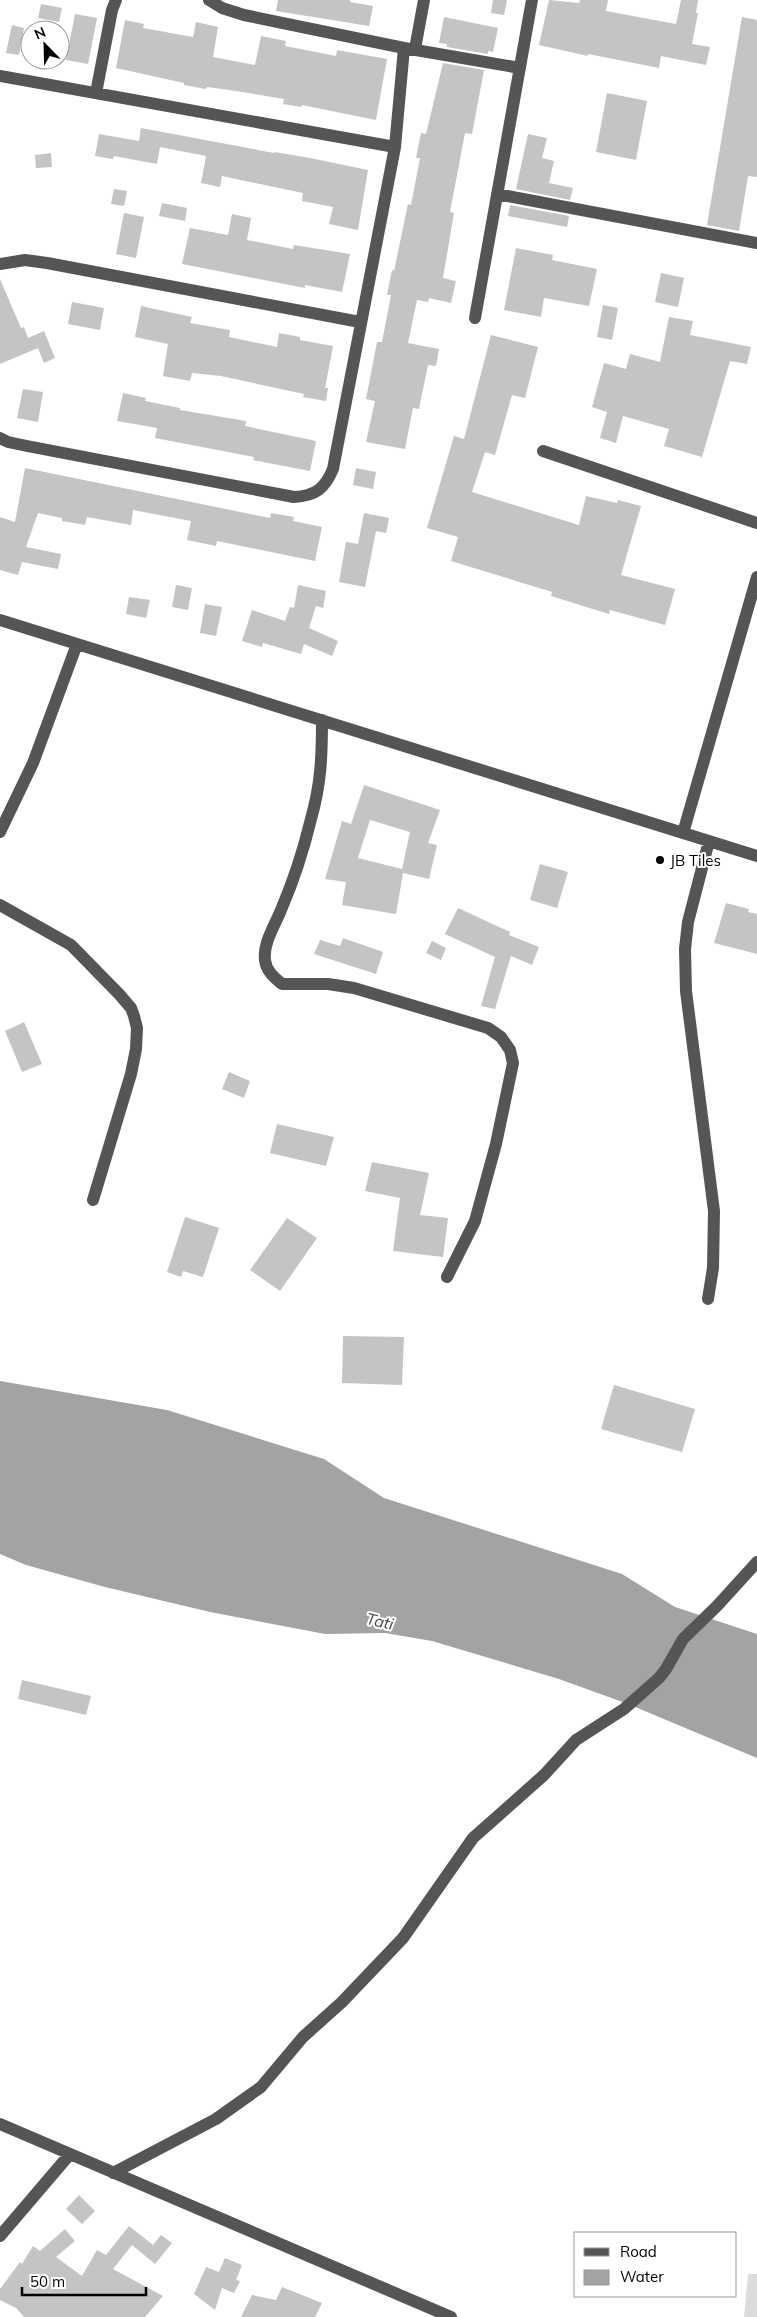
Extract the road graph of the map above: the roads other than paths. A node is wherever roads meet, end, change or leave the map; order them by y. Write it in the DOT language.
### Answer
graph roads {
  1 [pos="116,0"];
  2 [pos="209,0"];
  3 [pos="424,0"];
  4 [pos="532,0"];
  5 [pos="410,48"];
  6 [pos="520,68"];
  7 [pos="0,76"];
  8 [pos="96,93"];
  9 [pos="395,147"];
  10 [pos="497,194"];
  11 [pos="757,243"];
  12 [pos="0,264"];
  13 [pos="475,318"];
  14 [pos="360,322"];
  15 [pos="0,438"];
  16 [pos="543,451"];
  17 [pos="757,523"];
  18 [pos="757,577"];
  19 [pos="0,620"];
  20 [pos="77,644"];
  21 [pos="322,720"];
  22 [pos="0,832"];
  23 [pos="683,833"];
  24 [pos="709,841"];
  25 [pos="757,856"];
  26 [pos="0,905"];
  27 [pos="93,1200"];
  28 [pos="447,1277"];
  29 [pos="708,1299"];
  30 [pos="757,1562"];
  31 [pos="0,2124"];
  32 [pos="70,2154"];
  33 [pos="114,2173"];
  34 [pos="0,2236"];
  35 [pos="451,2317"];
  1 -- 8 [label="street"];
  2 -- 5 [label="street"];
  3 -- 5 [label="street"];
  4 -- 6 [label="street"];
  5 -- 6 [label="street"];
  5 -- 9 [label="street"];
  6 -- 10 [label="street"];
  7 -- 8 [label="street"];
  8 -- 9 [label="street"];
  9 -- 14 [label="street"];
  10 -- 11 [label="street"];
  10 -- 13 [label="street"];
  12 -- 14 [label="street"];
  14 -- 15 [label="street"];
  16 -- 17 [label="street"];
  18 -- 23 [label="street"];
  19 -- 20 [label="street"];
  20 -- 21 [label="street"];
  20 -- 22 [label="street"];
  21 -- 23 [label="street"];
  21 -- 28 [label="street"];
  23 -- 24 [label="street"];
  24 -- 25 [label="street"];
  24 -- 29 [label="street"];
  26 -- 27 [label="street"];
  30 -- 33 [label="street"];
  31 -- 32 [label="street"];
  32 -- 33 [label="street"];
  32 -- 34 [label="street"];
  33 -- 35 [label="street"];
}
